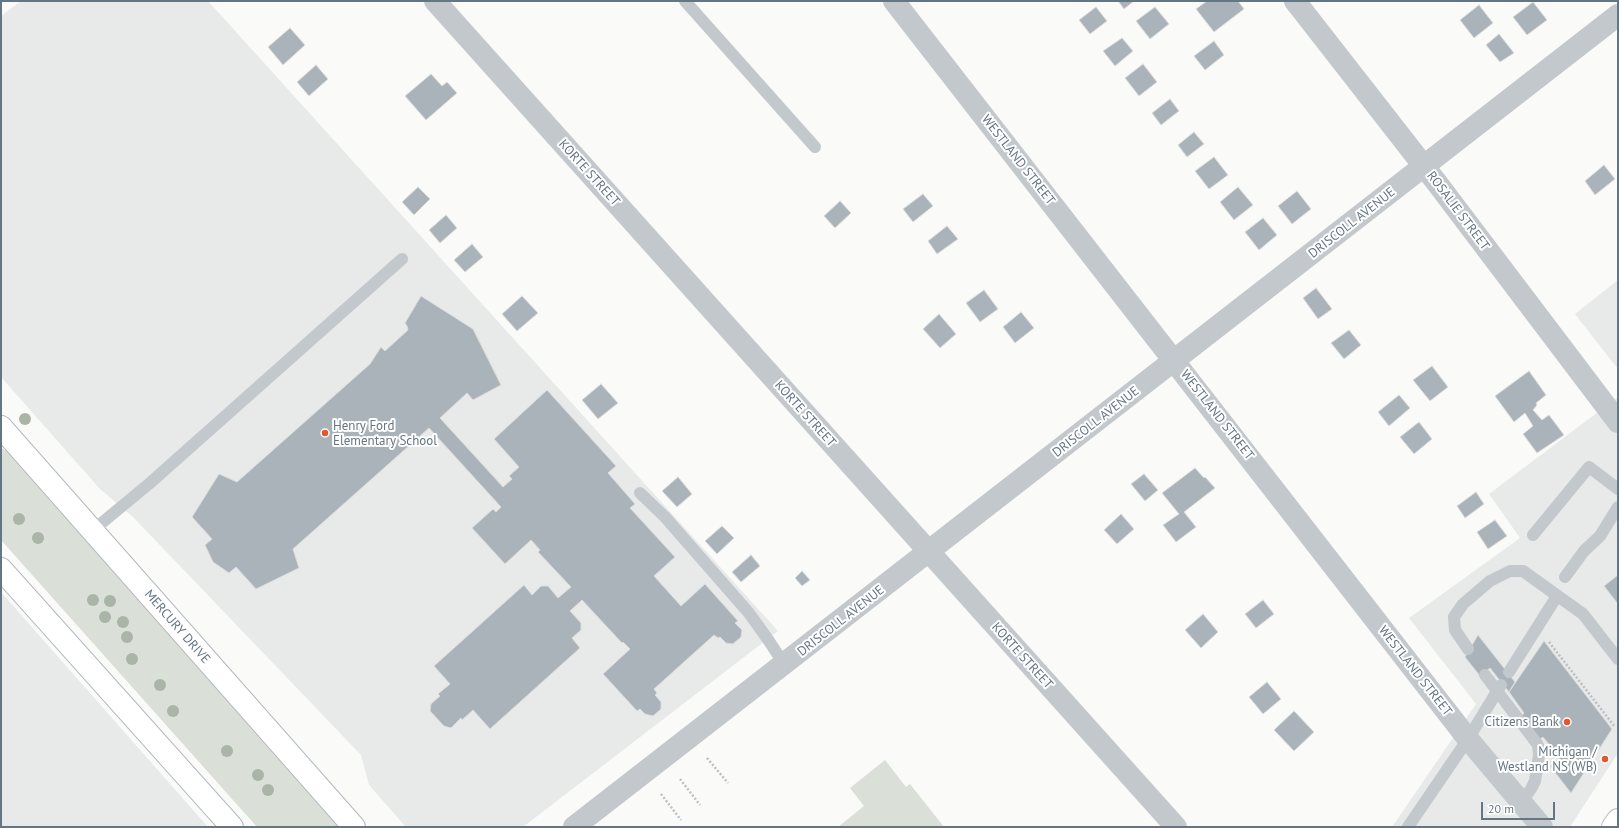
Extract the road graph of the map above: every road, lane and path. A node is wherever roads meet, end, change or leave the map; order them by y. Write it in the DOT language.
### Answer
graph roads {
  1 [pos="435,1"];
  2 [pos="685,1"];
  3 [pos="894,1"];
  4 [pos="1295,1"];
  5 [pos="1618,15"];
  6 [pos="815,147"];
  7 [pos="1424,166"];
  8 [pos="402,259"];
  9 [pos="1174,361"];
  10 [pos="1616,414"];
  11 [pos="1,427"];
  12 [pos="1618,489"];
  13 [pos="640,493"];
  14 [pos="1618,507"];
  15 [pos="92,531"];
  16 [pos="1533,535"];
  17 [pos="929,552"];
  18 [pos="1,569"];
  19 [pos="1565,577"];
  20 [pos="1557,596"];
  21 [pos="1545,637"];
  22 [pos="1468,649"];
  23 [pos="1618,659"];
  24 [pos="784,664"];
  25 [pos="1509,672"];
  26 [pos="1485,675"];
  27 [pos="1499,688"];
  28 [pos="1615,727"];
  29 [pos="1468,739"];
  30 [pos="707,758"];
  31 [pos="680,779"];
  32 [pos="728,783"];
  33 [pos="661,794"];
  34 [pos="1522,801"];
  35 [pos="700,805"];
  36 [pos="681,820"];
  37 [pos="1618,820"];
  38 [pos="232,827"];
  39 [pos="354,827"];
  40 [pos="574,827"];
  41 [pos="1176,827"];
  42 [pos="1408,827"];
  43 [pos="1542,827"];
  44 [pos="1613,827"];
  1 -- 17 [label="street, KORTE STREET"];
  2 -- 6 [label="lane"];
  3 -- 9 [label="street, WESTLAND STREET"];
  4 -- 7 [label="street, ROSALIE STREET"];
  5 -- 7 [label="street, DRISCOLL AVENUE"];
  7 -- 9 [label="street, DRISCOLL AVENUE"];
  7 -- 10 [label="street, ROSALIE STREET"];
  8 -- 15 [label="lane"];
  9 -- 17 [label="street, DRISCOLL AVENUE"];
  9 -- 29 [label="street, WESTLAND STREET"];
  11 -- 15 [label="street, MERCURY DRIVE"];
  12 -- 16 [label="lane"];
  13 -- 24 [label="lane"];
  14 -- 19 [label="lane"];
  15 -- 39 [label="street, MERCURY DRIVE"];
  17 -- 24 [label="street, DRISCOLL AVENUE"];
  17 -- 41 [label="street, KORTE STREET"];
  18 -- 38 [label="street"];
  20 -- 22 [label="lane"];
  20 -- 23 [label="lane"];
  20 -- 25 [label="lane"];
  21 -- 28 [label="path"];
  24 -- 40 [label="street, DRISCOLL AVENUE"];
  26 -- 27 [label="lane"];
  27 -- 29 [label="lane"];
  27 -- 34 [label="lane"];
  29 -- 34 [label="street, WESTLAND STREET"];
  29 -- 42 [label="lane"];
  30 -- 32 [label="path"];
  31 -- 35 [label="path"];
  33 -- 36 [label="path"];
  34 -- 43 [label="street, WESTLAND STREET"];
  37 -- 44 [label="street"];
}
